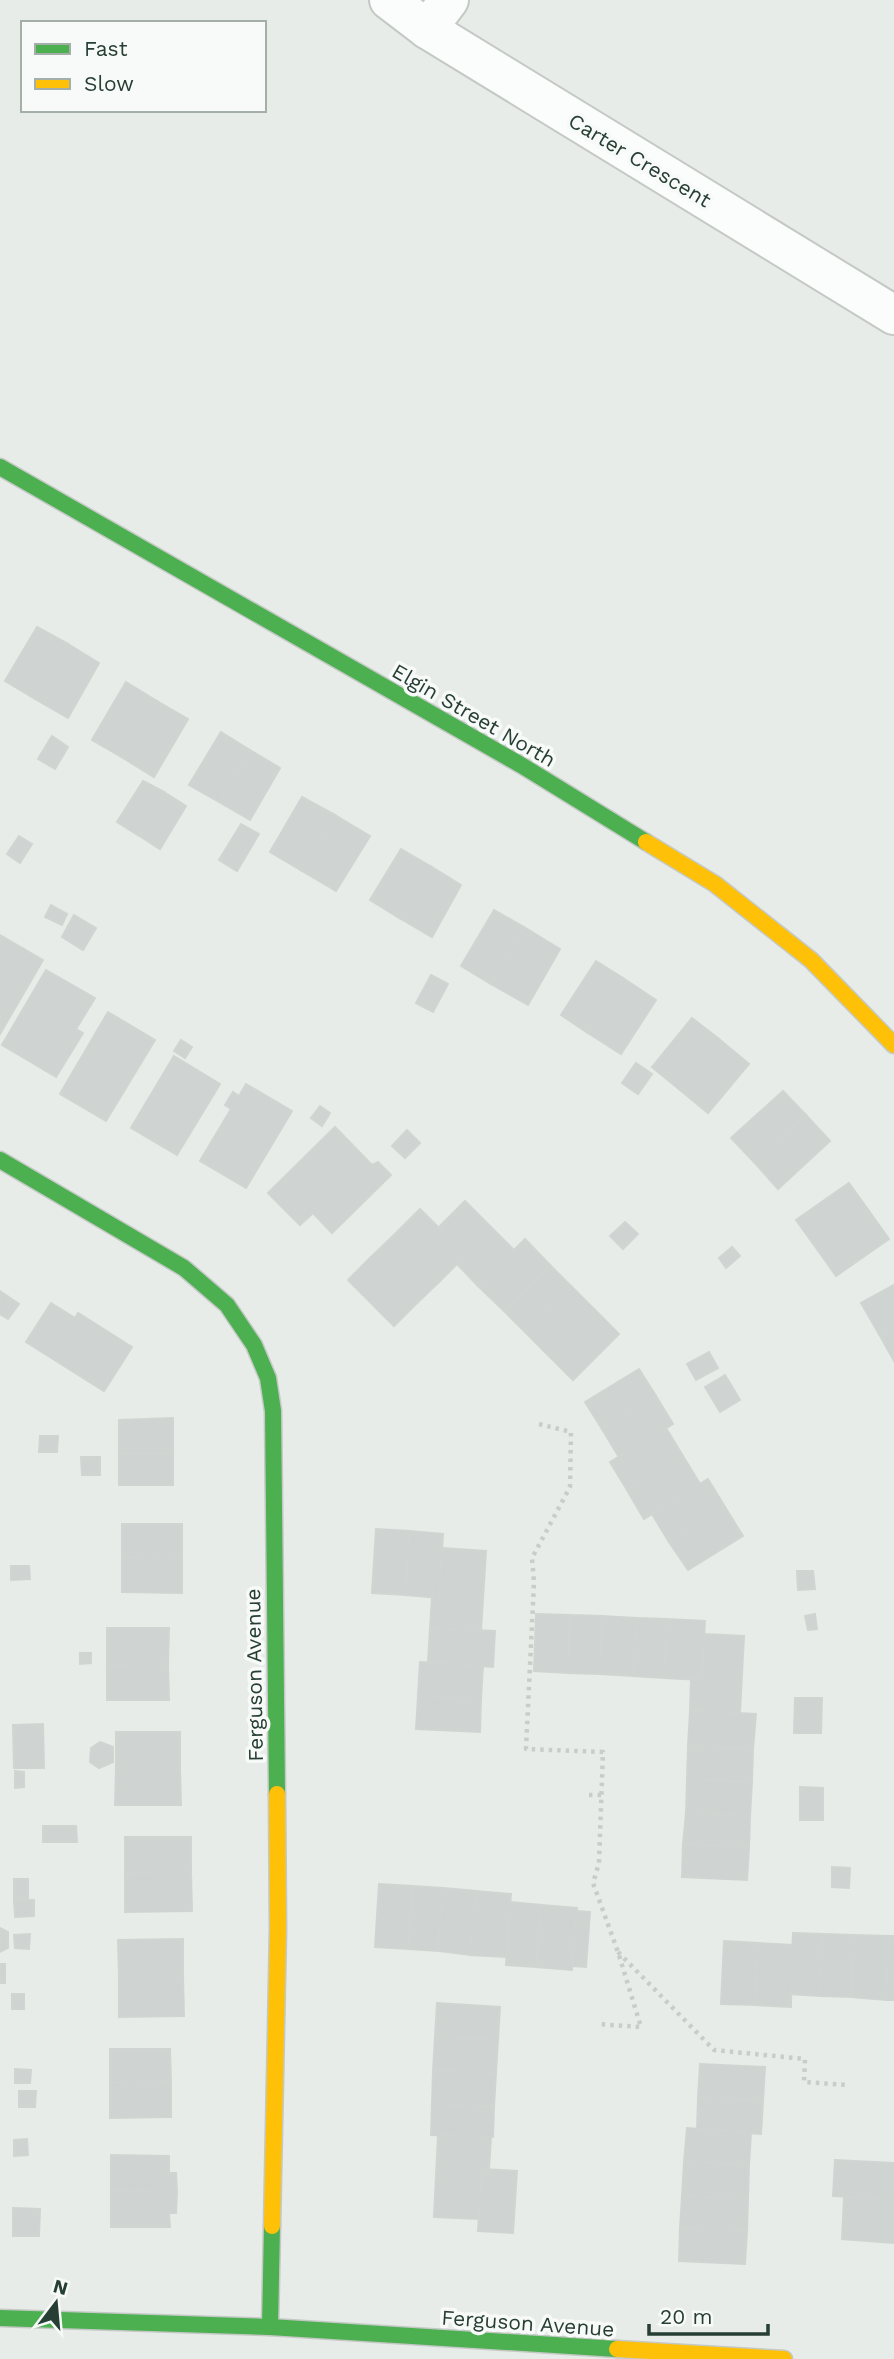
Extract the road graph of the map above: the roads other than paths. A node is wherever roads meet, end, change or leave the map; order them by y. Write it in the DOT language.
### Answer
graph roads {
  1 [pos="389,0"];
  2 [pos="438,15"];
  3 [pos="894,315"];
  4 [pos="0,467"];
  5 [pos="894,1045"];
  6 [pos="0,1160"];
  7 [pos="0,2318"];
  8 [pos="270,2327"];
  9 [pos="784,2359"];
  1 -- 2 [label="street, Carter Crescent"];
  2 -- 3 [label="street, Carter Crescent"];
  4 -- 5 [label="street, Elgin Street North"];
  6 -- 8 [label="street, Ferguson Avenue"];
  7 -- 8 [label="street, Ferguson Avenue"];
  8 -- 9 [label="street, Ferguson Avenue"];
}
